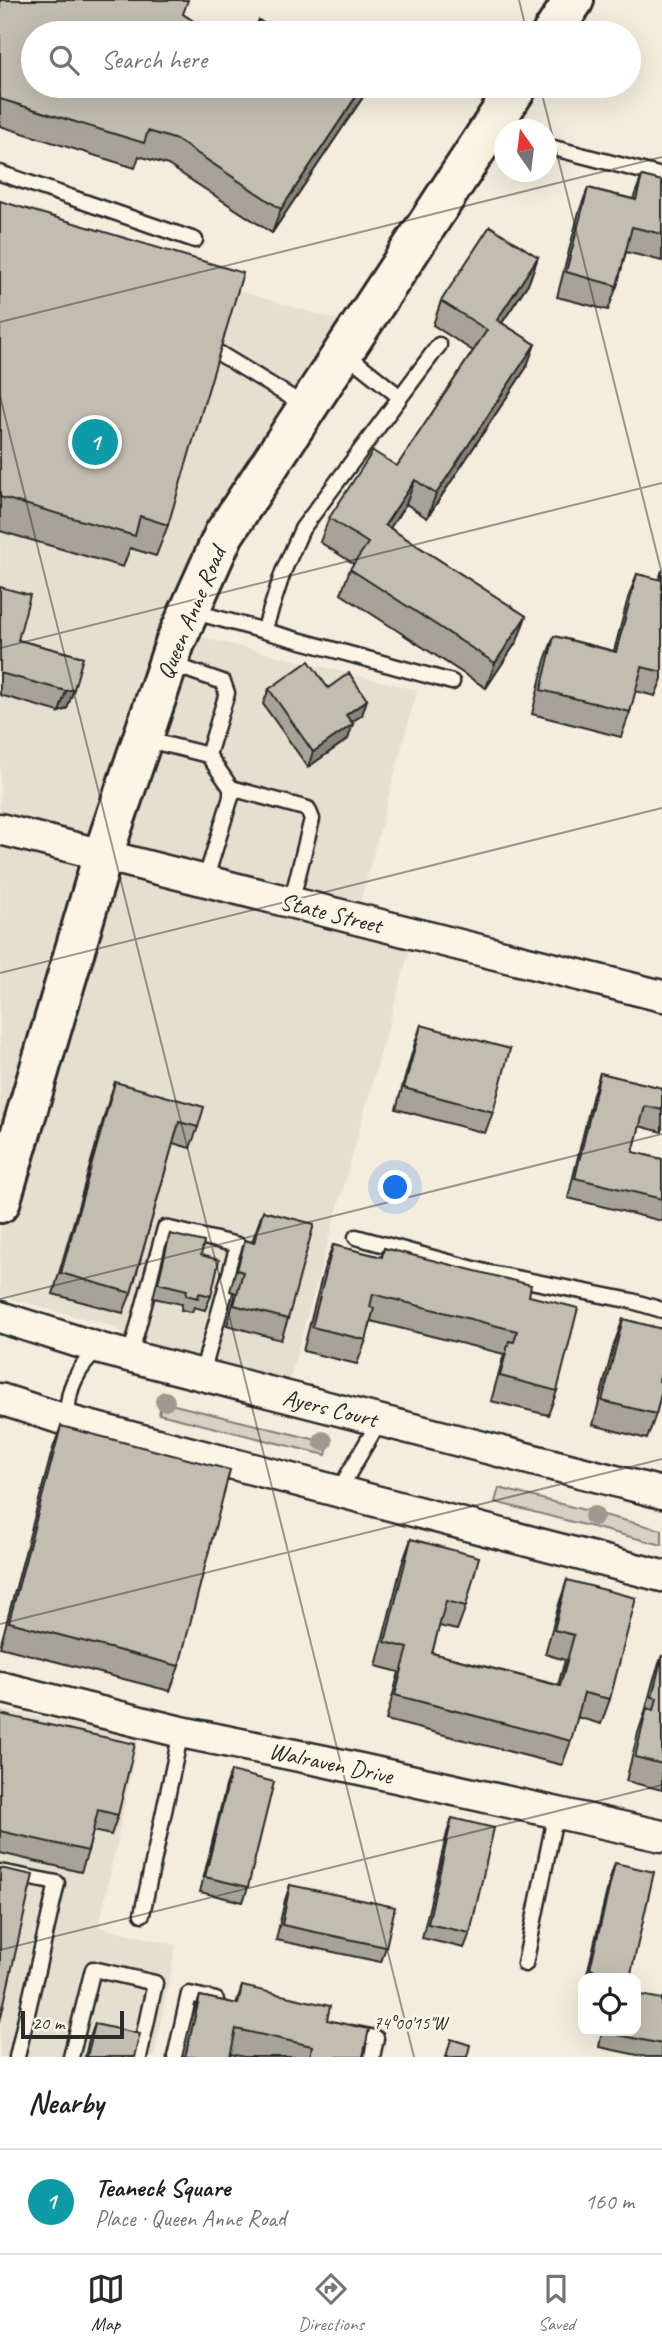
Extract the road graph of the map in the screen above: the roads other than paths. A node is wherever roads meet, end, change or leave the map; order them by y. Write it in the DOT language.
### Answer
graph roads {
  1 [pos="574,0"];
  2 [pos="560,21"];
  3 [pos="513,98"];
  4 [pos="503,119"];
  5 [pos="494,137"];
  6 [pos="557,149"];
  7 [pos="0,173"];
  8 [pos="662,176"];
  9 [pos="195,240"];
  10 [pos="439,345"];
  11 [pos="217,352"];
  12 [pos="344,352"];
  13 [pos="400,397"];
  14 [pos="308,407"];
  15 [pos="190,611"];
  16 [pos="264,631"];
  17 [pos="168,663"];
  18 [pos="452,682"];
  19 [pos="142,739"];
  20 [pos="208,755"];
  21 [pos="231,788"];
  22 [pos="0,829"];
  23 [pos="103,855"];
  24 [pos="205,881"];
  25 [pos="291,903"];
  26 [pos="662,996"];
  27 [pos="0,1203"];
  28 [pos="356,1237"];
  29 [pos="662,1310"];
  30 [pos="0,1317"];
  31 [pos="101,1349"];
  32 [pos="130,1356"];
  33 [pos="202,1374"];
  34 [pos="0,1399"];
  35 [pos="69,1420"];
  36 [pos="380,1420"];
  37 [pos="338,1492"];
  38 [pos="662,1493"];
  39 [pos="662,1576"];
  40 [pos="0,1687"];
  41 [pos="181,1732"];
  42 [pos="556,1812"];
  43 [pos="662,1836"];
  44 [pos="0,1872"];
  45 [pos="142,1914"];
  46 [pos="525,1964"];
  47 [pos="229,2003"];
  48 [pos="336,2029"];
  49 [pos="17,2057"];
  50 [pos="71,2057"];
  51 [pos="139,2057"];
  52 [pos="175,2057"];
  53 [pos="372,2057"];
  1 -- 2 [label="street"];
  3 -- 4 [label="street, Queen Anne Road"];
  5 -- 12 [label="street, Queen Anne Road"];
  6 -- 8 [label="lane"];
  7 -- 9 [label="lane"];
  10 -- 13 [label="lane"];
  11 -- 14 [label="lane"];
  12 -- 13 [label="lane"];
  12 -- 14 [label="street, Queen Anne Road"];
  13 -- 16 [label="lane"];
  14 -- 15 [label="street, Queen Anne Road"];
  15 -- 16 [label="lane"];
  15 -- 17 [label="street, Queen Anne Road"];
  16 -- 18 [label="lane"];
  17 -- 19 [label="street, Queen Anne Road"];
  17 -- 20 [label="lane"];
  19 -- 20 [label="lane"];
  19 -- 23 [label="street, Queen Anne Road"];
  20 -- 21 [label="lane"];
  21 -- 24 [label="lane"];
  21 -- 25 [label="lane"];
  22 -- 23 [label="street, State Street"];
  23 -- 24 [label="street, State Street"];
  23 -- 27 [label="street, Queen Anne Road"];
  24 -- 25 [label="street, State Street"];
  25 -- 26 [label="street, State Street"];
  28 -- 29 [label="lane"];
  30 -- 31 [label="street, Ayers Court"];
  31 -- 32 [label="street, Ayers Court"];
  31 -- 35 [label="lane"];
  32 -- 33 [label="street, Ayers Court"];
  32 -- 33 [label="lane"];
  33 -- 36 [label="street, Ayers Court"];
  34 -- 35 [label="street"];
  35 -- 37 [label="street"];
  36 -- 37 [label="lane"];
  36 -- 38 [label="street, Ayers Court"];
  37 -- 39 [label="street"];
  40 -- 41 [label="street, Walraven Drive"];
  41 -- 42 [label="street, Walraven Drive"];
  41 -- 45 [label="lane"];
  42 -- 43 [label="street, Walraven Drive"];
  42 -- 46 [label="lane"];
  44 -- 49 [label="lane"];
  47 -- 52 [label="lane"];
  48 -- 53 [label="lane"];
  50 -- 51 [label="lane"];
}
